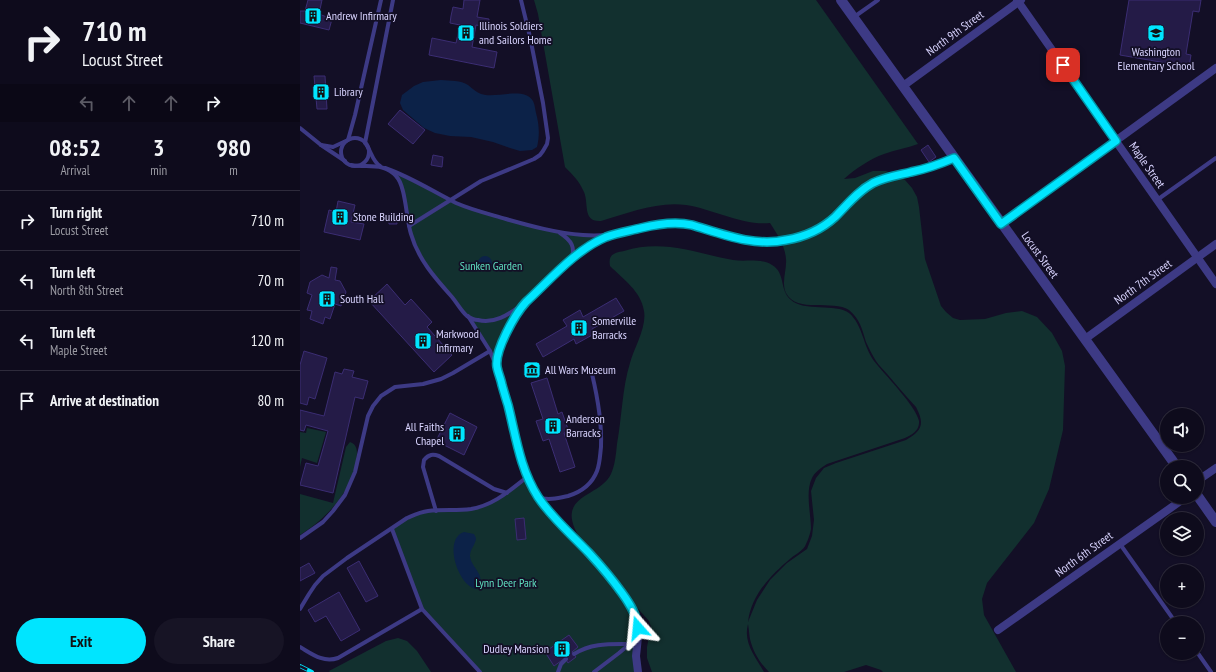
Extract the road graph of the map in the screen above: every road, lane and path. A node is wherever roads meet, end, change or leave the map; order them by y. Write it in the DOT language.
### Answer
graph roads {
  1 [pos="381,0"];
  2 [pos="394,0"];
  3 [pos="520,0"];
  4 [pos="841,0"];
  5 [pos="878,0"];
  6 [pos="1019,1"];
  7 [pos="853,17"];
  8 [pos="1216,68"];
  9 [pos="903,86"];
  10 [pos="300,128"];
  11 [pos="348,140"];
  12 [pos="1116,141"];
  13 [pos="365,143"];
  14 [pos="321,145"];
  15 [pos="954,158"];
  16 [pos="1216,158"];
  17 [pos="349,164"];
  18 [pos="383,167"];
  19 [pos="450,200"];
  20 [pos="1157,200"];
  21 [pos="1001,224"];
  22 [pos="408,226"];
  23 [pos="624,232"];
  24 [pos="560,233"];
  25 [pos="1216,244"];
  26 [pos="1198,258"];
  27 [pos="570,261"];
  28 [pos="1216,284"];
  29 [pos="526,302"];
  30 [pos="468,316"];
  31 [pos="1085,339"];
  32 [pos="490,351"];
  33 [pos="496,366"];
  34 [pos="592,374"];
  35 [pos="1172,460"];
  36 [pos="1216,468"];
  37 [pos="1204,476"];
  38 [pos="527,477"];
  39 [pos="507,493"];
  40 [pos="538,497"];
  41 [pos="1176,504"];
  42 [pos="1203,504"];
  43 [pos="436,511"];
  44 [pos="1216,522"];
  45 [pos="392,529"];
  46 [pos="300,538"];
  47 [pos="1119,544"];
  48 [pos="300,609"];
  49 [pos="422,609"];
  50 [pos="1171,616"];
  51 [pos="998,630"];
  52 [pos="638,637"];
  53 [pos="629,644"];
  54 [pos="300,647"];
  55 [pos="574,654"];
  56 [pos="566,660"];
  57 [pos="1203,660"];
  58 [pos="480,672"];
  59 [pos="558,672"];
  60 [pos="594,672"];
  61 [pos="638,672"];
  62 [pos="1211,672"];
  1 -- 11 [label="lane"];
  2 -- 13 [label="lane"];
  3 -- 19 [label="lane"];
  4 -- 7 [label="street, Locust Street"];
  5 -- 7 [label="lane"];
  6 -- 9 [label="street, North 9th Street"];
  6 -- 12 [label="street, Maple Street"];
  7 -- 9 [label="street, Locust Street"];
  8 -- 12 [label="street"];
  9 -- 15 [label="street, Locust Street"];
  10 -- 14 [label="lane"];
  11 -- 13 [label="lane"];
  11 -- 14 [label="lane"];
  11 -- 17 [label="lane"];
  12 -- 20 [label="street, Maple Street"];
  12 -- 21 [label="street"];
  13 -- 17 [label="lane"];
  13 -- 18 [label="lane"];
  14 -- 17 [label="lane"];
  15 -- 21 [label="street, Locust Street"];
  15 -- 23 [label="lane"];
  16 -- 20 [label="lane"];
  17 -- 18 [label="lane"];
  18 -- 19 [label="lane"];
  18 -- 22 [label="lane"];
  19 -- 22 [label="lane"];
  19 -- 24 [label="lane"];
  20 -- 26 [label="street, Maple Street"];
  21 -- 31 [label="street, Locust Street"];
  22 -- 30 [label="lane"];
  23 -- 24 [label="lane"];
  23 -- 27 [label="lane"];
  24 -- 27 [label="lane"];
  25 -- 26 [label="street, North 7th Street"];
  26 -- 28 [label="street, Maple Street"];
  26 -- 31 [label="street, North 7th Street"];
  27 -- 29 [label="lane"];
  29 -- 30 [label="lane"];
  29 -- 33 [label="lane"];
  30 -- 32 [label="lane"];
  31 -- 35 [label="street, Locust Street"];
  32 -- 33 [label="lane"];
  32 -- 46 [label="lane"];
  33 -- 38 [label="lane"];
  34 -- 40 [label="lane"];
  36 -- 37 [label="street"];
  38 -- 39 [label="lane"];
  38 -- 40 [label="lane"];
  39 -- 43 [label="lane"];
  39 -- 43 [label="lane"];
  40 -- 52 [label="lane"];
  41 -- 47 [label="street, North 6th Street"];
  42 -- 44 [label="street"];
  43 -- 45 [label="lane"];
  45 -- 48 [label="lane"];
  45 -- 49 [label="lane"];
  47 -- 50 [label="lane"];
  47 -- 51 [label="street, North 6th Street"];
  49 -- 54 [label="lane"];
  49 -- 58 [label="lane"];
  52 -- 53 [label="lane"];
  52 -- 61 [label="street"];
  53 -- 55 [label="lane"];
  53 -- 60 [label="lane"];
  56 -- 59 [label="lane"];
  57 -- 62 [label="lane"];
}
